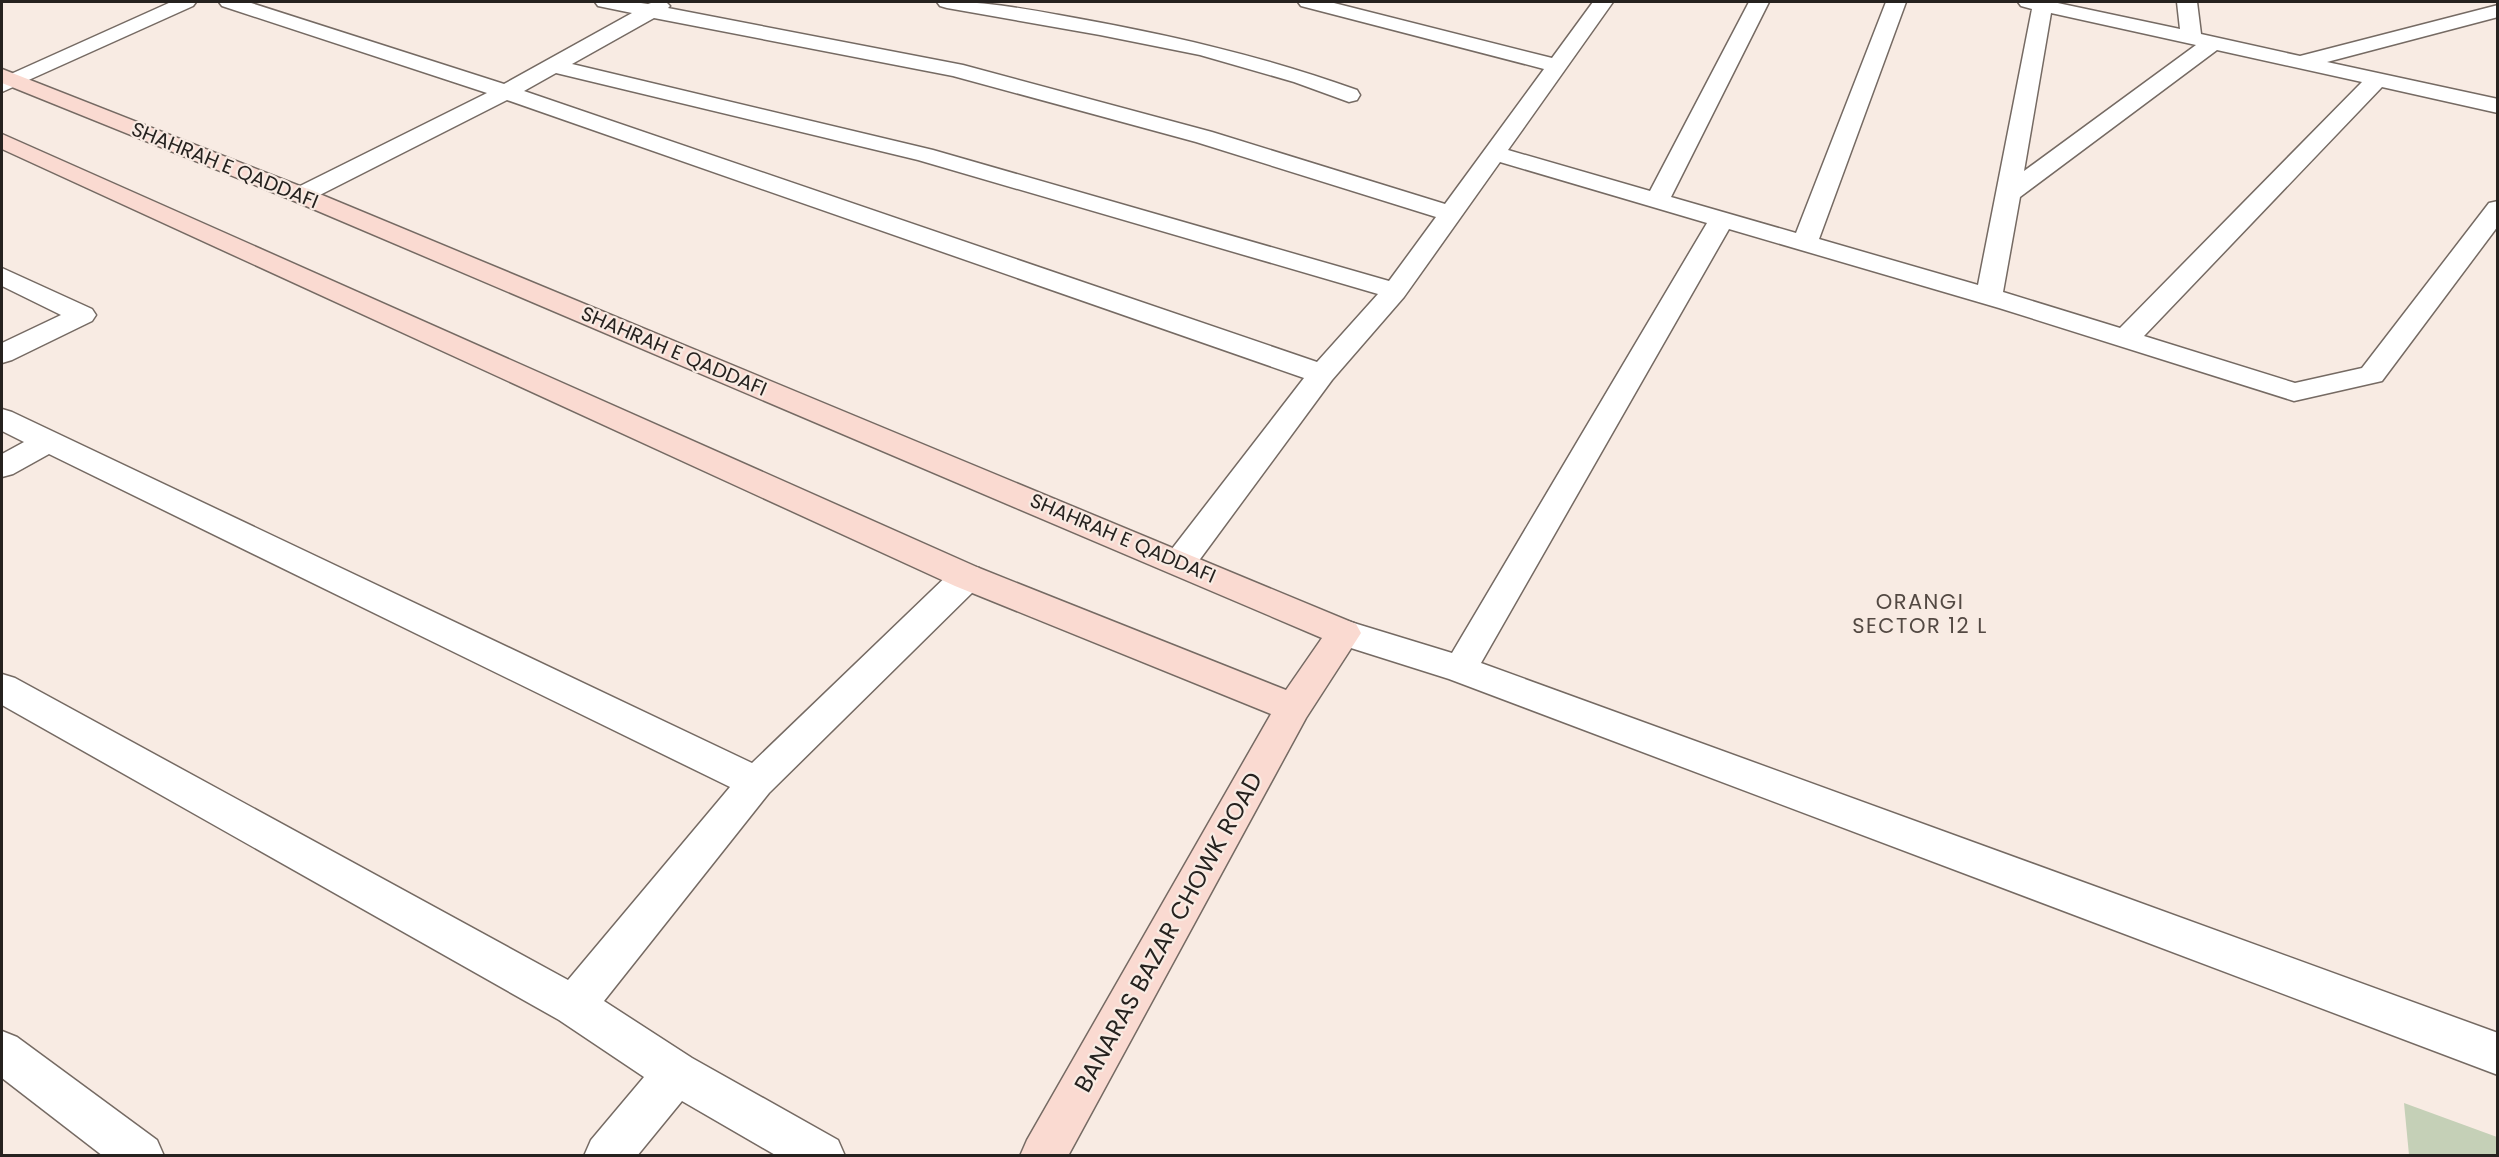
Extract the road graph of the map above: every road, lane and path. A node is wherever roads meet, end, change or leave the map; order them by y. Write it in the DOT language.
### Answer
graph roads {
  1 [pos="186,2"];
  2 [pos="229,2"];
  3 [pos="606,2"];
  4 [pos="948,2"];
  5 [pos="1308,2"];
  6 [pos="1760,2"];
  7 [pos="1896,2"];
  8 [pos="2187,2"];
  9 [pos="1593,3"];
  10 [pos="2038,3"];
  11 [pos="660,6"];
  12 [pos="2445,6"];
  13 [pos="2498,11"];
  14 [pos="2471,18"];
  15 [pos="2191,37"];
  16 [pos="2214,42"];
  17 [pos="2303,61"];
  18 [pos="554,66"];
  19 [pos="1557,66"];
  20 [pos="2378,78"];
  21 [pos="5,81"];
  22 [pos="506,92"];
  23 [pos="1349,95"];
  24 [pos="2498,106"];
  25 [pos="2,141"];
  26 [pos="1493,153"];
  27 [pos="2009,193"];
  28 [pos="301,195"];
  29 [pos="1657,200"];
  30 [pos="2498,208"];
  31 [pos="1450,214"];
  32 [pos="1722,219"];
  33 [pos="1805,243"];
  34 [pos="2,276"];
  35 [pos="1395,291"];
  36 [pos="1989,297"];
  37 [pos="2125,339"];
  38 [pos="2,354"];
  39 [pos="1322,374"];
  40 [pos="2,419"];
  41 [pos="46,442"];
  42 [pos="2,467"];
  43 [pos="1180,562"];
  44 [pos="967,577"];
  45 [pos="1344,633"];
  46 [pos="1460,669"];
  47 [pos="2,688"];
  48 [pos="1293,708"];
  49 [pos="756,782"];
  50 [pos="574,1006"];
  51 [pos="2,1052"];
  52 [pos="2498,1054"];
  53 [pos="676,1073"];
  54 [pos="141,1155"];
  55 [pos="607,1155"];
  56 [pos="822,1155"];
  57 [pos="1043,1155"];
  1 -- 21 [label="street"];
  2 -- 22 [label="street"];
  3 -- 11 [label="street"];
  4 -- 23 [label="street"];
  5 -- 19 [label="street"];
  6 -- 29 [label="street"];
  7 -- 33 [label="street"];
  8 -- 15 [label="street"];
  9 -- 19 [label="street"];
  10 -- 15 [label="street"];
  10 -- 27 [label="street"];
  11 -- 18 [label="street"];
  11 -- 31 [label="street"];
  12 -- 14 [label="street"];
  13 -- 14 [label="street"];
  14 -- 17 [label="street"];
  15 -- 16 [label="street"];
  16 -- 17 [label="street"];
  16 -- 27 [label="street"];
  17 -- 20 [label="street"];
  18 -- 22 [label="street"];
  18 -- 35 [label="street"];
  19 -- 26 [label="street"];
  20 -- 24 [label="street"];
  20 -- 37 [label="street"];
  21 -- 28 [label="main road, SHAHRAH E QADDAFI"];
  22 -- 28 [label="street"];
  22 -- 39 [label="street"];
  25 -- 44 [label="main road"];
  26 -- 29 [label="street"];
  26 -- 31 [label="street"];
  27 -- 36 [label="street"];
  28 -- 43 [label="main road, SHAHRAH E QADDAFI"];
  29 -- 32 [label="street"];
  30 -- 37 [label="street"];
  31 -- 35 [label="street"];
  32 -- 33 [label="street"];
  32 -- 46 [label="street"];
  33 -- 36 [label="street"];
  34 -- 38 [label="street"];
  35 -- 39 [label="street"];
  36 -- 37 [label="street"];
  39 -- 43 [label="street"];
  40 -- 41 [label="street"];
  41 -- 42 [label="street"];
  41 -- 49 [label="street"];
  43 -- 45 [label="main road, SHAHRAH E QADDAFI"];
  44 -- 48 [label="main road"];
  44 -- 49 [label="street"];
  45 -- 46 [label="street"];
  45 -- 48 [label="main road, BANARAS BAZAR CHOWK ROAD"];
  46 -- 52 [label="street"];
  47 -- 50 [label="street"];
  48 -- 57 [label="main road, BANARAS BAZAR CHOWK ROAD"];
  49 -- 50 [label="street"];
  50 -- 53 [label="street"];
  51 -- 54 [label="street"];
  53 -- 55 [label="street"];
  53 -- 56 [label="street"];
}
